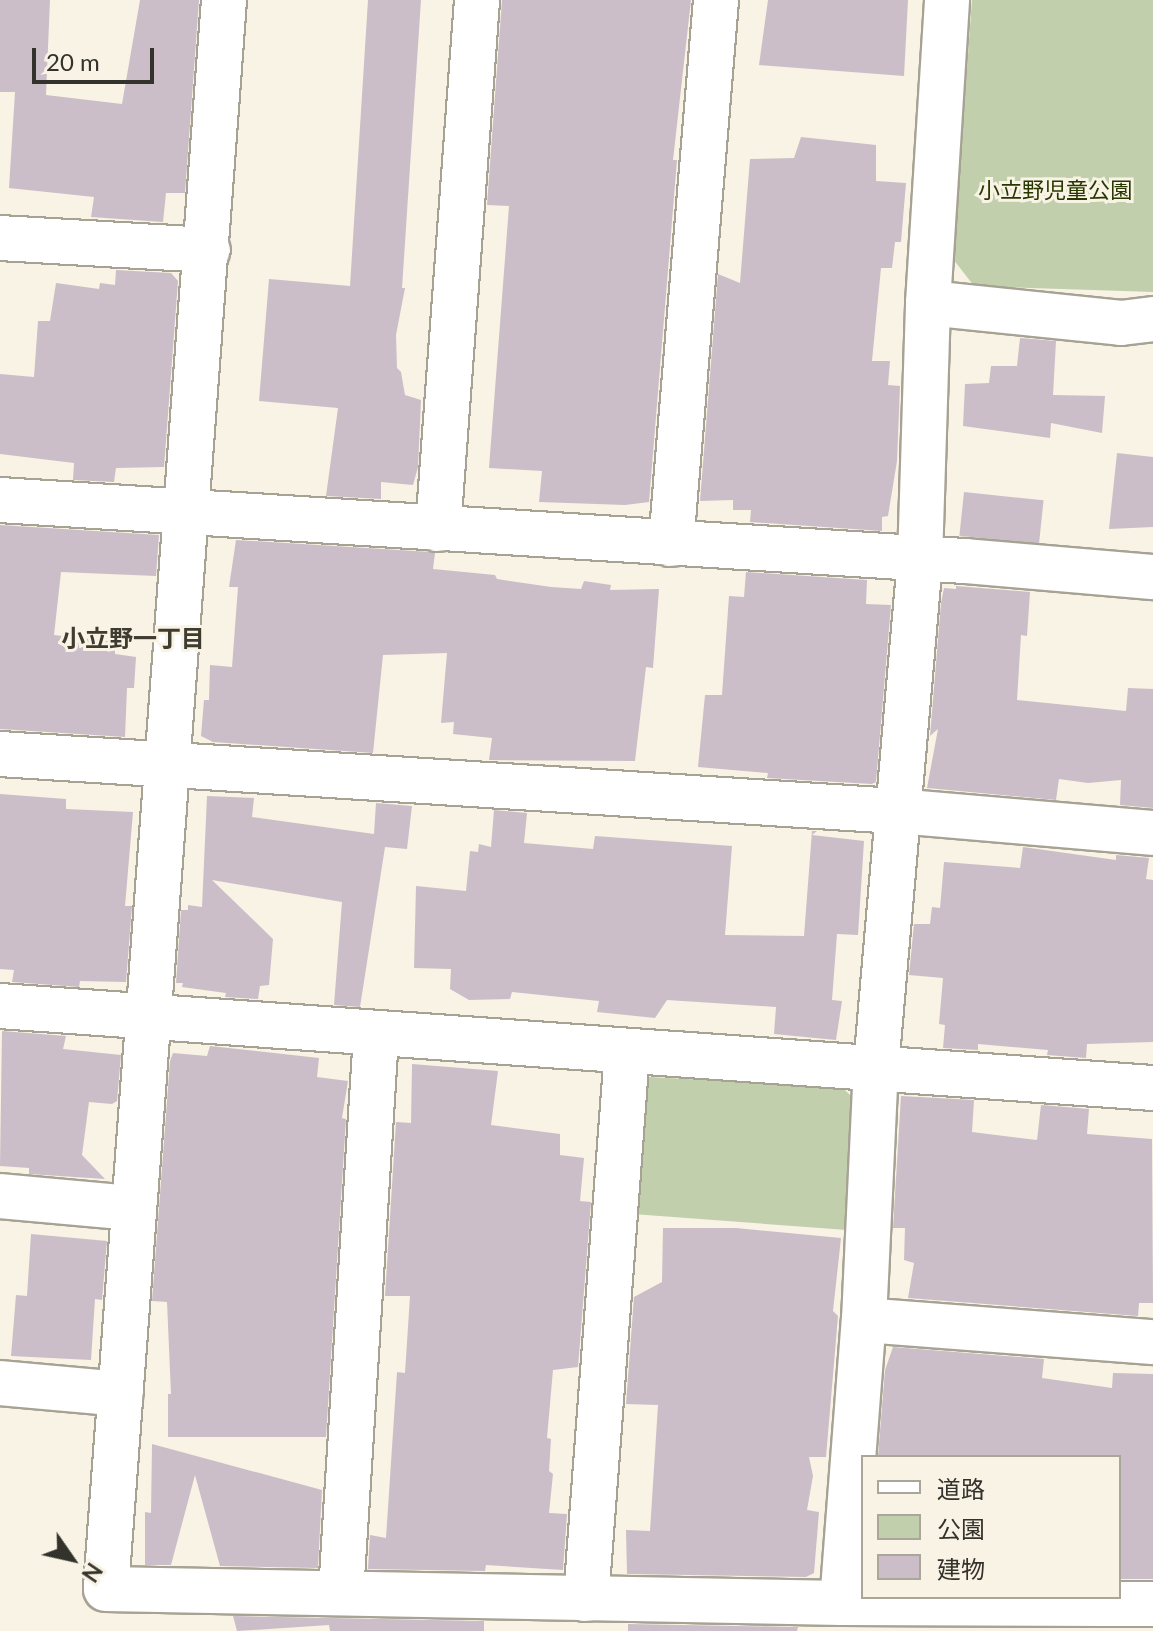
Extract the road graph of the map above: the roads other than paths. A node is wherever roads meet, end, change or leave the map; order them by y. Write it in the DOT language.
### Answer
graph roads {
  1 [pos="224,0"];
  2 [pos="477,0"];
  3 [pos="716,0"];
  4 [pos="947,0"];
  5 [pos="0,238"];
  6 [pos="208,250"];
  7 [pos="928,303"];
  8 [pos="1153,319"];
  9 [pos="0,500"];
  10 [pos="187,513"];
  11 [pos="438,529"];
  12 [pos="671,544"];
  13 [pos="920,560"];
  14 [pos="1153,577"];
  15 [pos="0,754"];
  16 [pos="168,765"];
  17 [pos="897,811"];
  18 [pos="1153,833"];
  19 [pos="0,1006"];
  20 [pos="151,1018"];
  21 [pos="376,1035"];
  22 [pos="627,1052"];
  23 [pos="876,1067"];
  24 [pos="1153,1088"];
  25 [pos="0,1196"];
  26 [pos="133,1208"];
  27 [pos="864,1320"];
  28 [pos="1153,1342"];
  29 [pos="0,1383"];
  30 [pos="120,1394"];
  31 [pos="341,1593"];
  32 [pos="586,1599"];
  33 [pos="842,1603"];
  34 [pos="1153,1604"];
  1 -- 6 [label="street"];
  2 -- 11 [label="street"];
  3 -- 12 [label="street"];
  4 -- 7 [label="street"];
  5 -- 6 [label="street"];
  6 -- 10 [label="street"];
  7 -- 8 [label="street"];
  7 -- 13 [label="street"];
  9 -- 10 [label="street"];
  10 -- 11 [label="street"];
  10 -- 16 [label="street"];
  11 -- 12 [label="street"];
  12 -- 13 [label="street"];
  13 -- 14 [label="street"];
  13 -- 17 [label="street"];
  15 -- 16 [label="street"];
  16 -- 17 [label="street"];
  16 -- 20 [label="street"];
  17 -- 18 [label="street"];
  17 -- 23 [label="street"];
  19 -- 20 [label="street"];
  20 -- 21 [label="street"];
  20 -- 26 [label="street"];
  21 -- 22 [label="street"];
  21 -- 31 [label="street"];
  22 -- 23 [label="street"];
  22 -- 32 [label="street"];
  23 -- 24 [label="street"];
  23 -- 27 [label="street"];
  25 -- 26 [label="street"];
  26 -- 30 [label="street"];
  27 -- 28 [label="street"];
  27 -- 33 [label="street"];
  29 -- 30 [label="street"];
  30 -- 31 [label="street"];
  31 -- 32 [label="street"];
  32 -- 33 [label="street"];
  33 -- 34 [label="street"];
}
